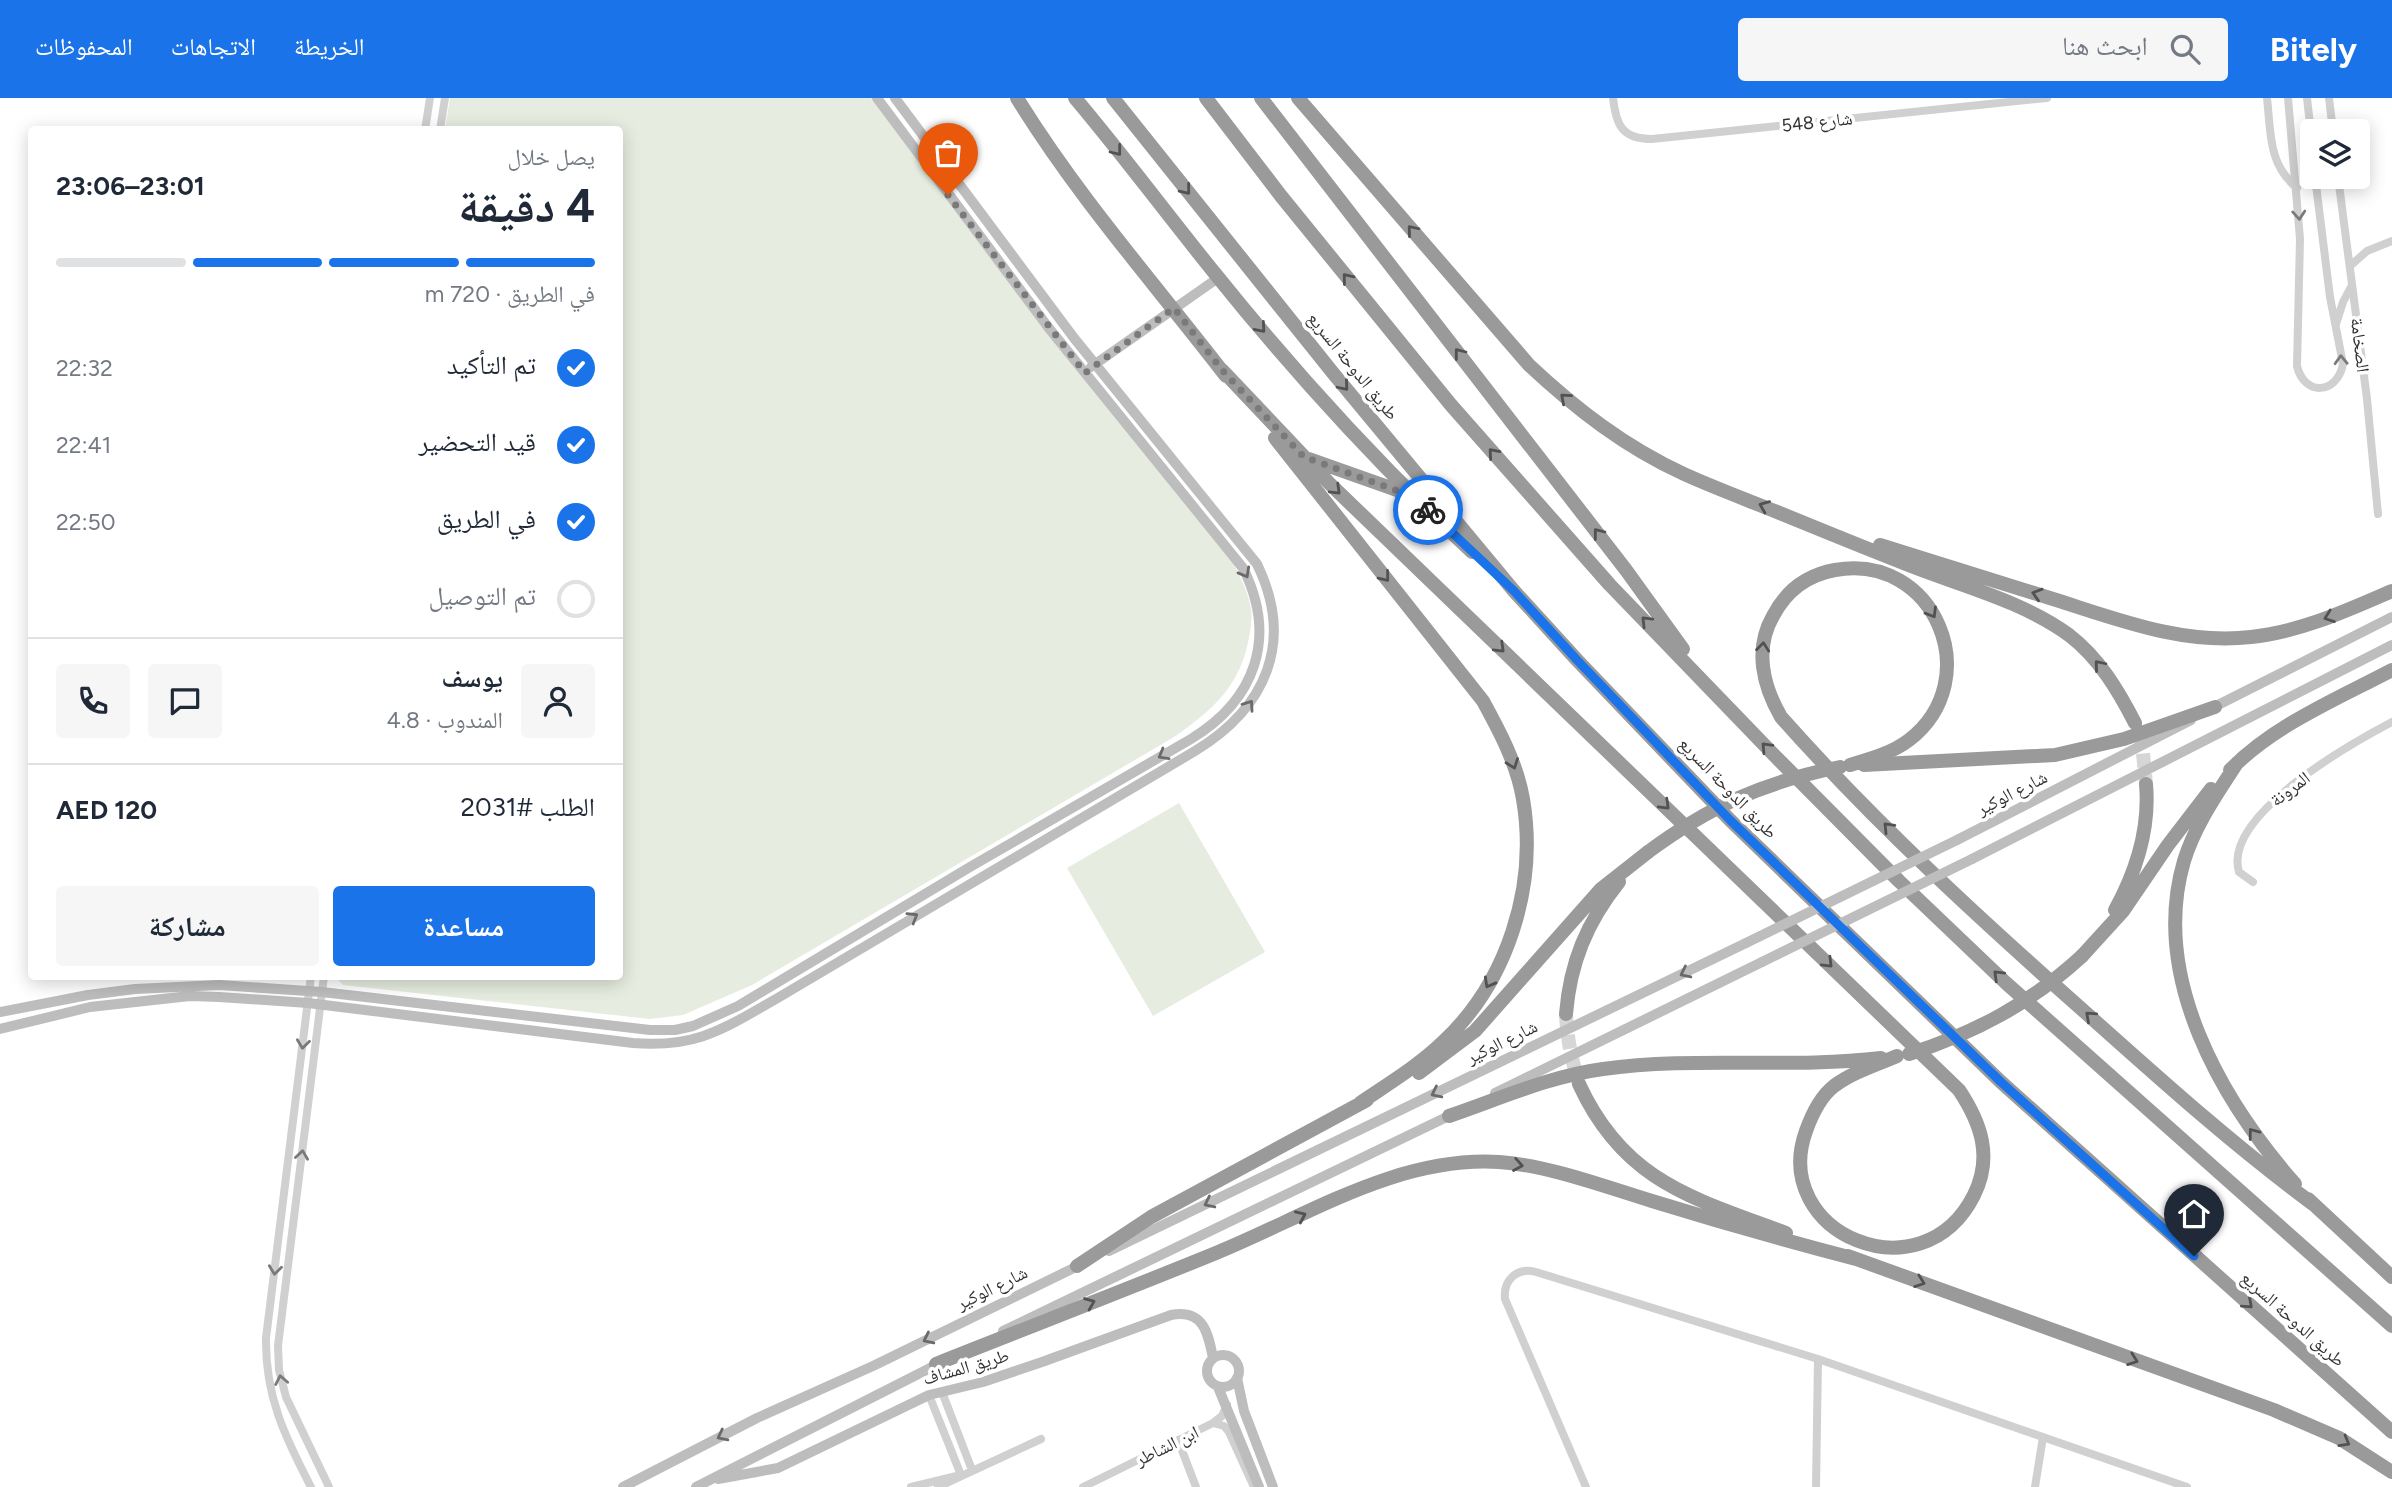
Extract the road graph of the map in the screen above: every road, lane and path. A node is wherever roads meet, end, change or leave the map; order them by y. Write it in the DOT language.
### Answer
graph roads {
  1 [pos="430,98"];
  2 [pos="445,98"];
  3 [pos="877,98"];
  4 [pos="895,98"];
  5 [pos="1017,98"];
  6 [pos="1075,98"];
  7 [pos="1113,98"];
  8 [pos="1206,98"];
  9 [pos="1261,98"];
  10 [pos="1298,98"];
  11 [pos="1613,98"];
  12 [pos="2047,98"];
  13 [pos="2267,98"];
  14 [pos="2288,98"];
  15 [pos="2307,98"];
  16 [pos="2328,100"];
  17 [pos="1980,101"];
  18 [pos="1969,102"];
  19 [pos="2309,119"];
  20 [pos="2331,119"];
  21 [pos="426,126"];
  22 [pos="441,126"];
  23 [pos="2297,188"];
  24 [pos="2316,189"];
  25 [pos="2340,189"];
  26 [pos="2392,241"];
  27 [pos="2347,244"];
  28 [pos="2367,251"];
  29 [pos="2350,266"];
  30 [pos="1218,278"];
  31 [pos="2352,285"];
  32 [pos="1174,308"];
  33 [pos="2336,326"];
  34 [pos="1094,364"];
  35 [pos="1222,370"];
  36 [pos="1085,373"];
  37 [pos="1304,457"];
  38 [pos="1412,496"];
  39 [pos="2378,514"];
  40 [pos="1791,517"];
  41 [pos="1514,591"];
  42 [pos="2392,591"];
  43 [pos="2392,617"];
  44 [pos="2392,645"];
  45 [pos="2392,670"];
  46 [pos="1711,687"];
  47 [pos="2215,707"];
  48 [pos="2392,722"];
  49 [pos="2135,723"];
  50 [pos="2237,763"];
  51 [pos="1845,766"];
  52 [pos="2146,784"];
  53 [pos="1636,862"];
  54 [pos="2253,882"];
  55 [pos="2104,929"];
  56 [pos="310,980"];
  57 [pos="324,980"];
  58 [pos="309,991"];
  59 [pos="322,992"];
  60 [pos="308,1003"];
  61 [pos="321,1005"];
  62 [pos="0,1012"];
  63 [pos="1566,1014"];
  64 [pos="0,1029"];
  65 [pos="1903,1055"];
  66 [pos="1579,1084"];
  67 [pos="1360,1103"];
  68 [pos="1449,1116"];
  69 [pos="2313,1205"];
  70 [pos="1856,1259"];
  71 [pos="1077,1266"];
  72 [pos="2392,1278"];
  73 [pos="2392,1326"];
  74 [pos="1213,1358"];
  75 [pos="1818,1359"];
  76 [pos="936,1364"];
  77 [pos="1237,1378"];
  78 [pos="1218,1387"];
  79 [pos="942,1392"];
  80 [pos="929,1395"];
  81 [pos="1227,1405"];
  82 [pos="295,1417"];
  83 [pos="1213,1423"];
  84 [pos="281,1424"];
  85 [pos="2392,1432"];
  86 [pos="2043,1437"];
  87 [pos="1041,1439"];
  88 [pos="1178,1440"];
  89 [pos="972,1470"];
  90 [pos="2392,1472"];
  91 [pos="961,1475"];
  92 [pos="708,1480"];
  93 [pos="1192,1486"];
  94 [pos="311,1487"];
  95 [pos="329,1487"];
  96 [pos="623,1487"];
  97 [pos="696,1487"];
  98 [pos="911,1487"];
  99 [pos="938,1487"];
  100 [pos="1083,1487"];
  101 [pos="1256,1487"];
  102 [pos="1273,1487"];
  103 [pos="1586,1487"];
  104 [pos="1816,1487"];
  105 [pos="2035,1487"];
  106 [pos="2187,1487"];
  1 -- 21 [label="street"];
  2 -- 22 [label="street"];
  3 -- 36 [label="street"];
  4 -- 34 [label="street"];
  5 -- 32 [label="highway"];
  6 -- 30 [label="highway, one-way"];
  7 -- 41 [label="highway, طريق الدوحة السريع, one-way"];
  46 -- 8 [label="highway, one-way"];
  46 -- 9 [label="highway, one-way"];
  40 -- 10 [label="highway, one-way"];
  11 -- 18 [label="street, شارع 548"];
  12 -- 17 [label="street, شارع 548"];
  13 -- 23 [label="street"];
  14 -- 23 [label="street"];
  15 -- 19 [label="street"];
  16 -- 20 [label="street"];
  17 -- 18 [label="street, شارع 548"];
  23 -- 33 [label="street, one-way"];
  24 -- 33 [label="street"];
  25 -- 27 [label="street, الصخامة"];
  26 -- 28 [label="street"];
  27 -- 28 [label="street"];
  27 -- 29 [label="street, الصخامة"];
  28 -- 29 [label="street"];
  29 -- 31 [label="street, الصخامة"];
  30 -- 32 [label="street"];
  30 -- 38 [label="highway, one-way"];
  31 -- 33 [label="street"];
  31 -- 39 [label="street, الصخامة"];
  32 -- 34 [label="street"];
  32 -- 35 [label="highway"];
  34 -- 36 [label="street"];
  61 -- 34 [label="street, one-way"];
  35 -- 37 [label="highway"];
  35 -- 67 [label="highway, one-way"];
  36 -- 59 [label="street, one-way"];
  37 -- 38 [label="highway"];
  37 -- 65 [label="highway, one-way"];
  38 -- 41 [label="highway"];
  42 -- 40 [label="highway, one-way"];
  49 -- 40 [label="highway, one-way"];
  41 -- 85 [label="highway, طريق الدوحة السريع, one-way"];
  43 -- 47 [label="street, شارع الوكير"];
  44 -- 68 [label="street, bridge"];
  45 -- 50 [label="highway"];
  73 -- 46 [label="highway, one-way"];
  47 -- 51 [label="highway"];
  47 -- 71 [label="street, شارع الوكير, one-way, bridge"];
  48 -- 54 [label="street, المرونة"];
  50 -- 55 [label="highway"];
  69 -- 50 [label="highway, one-way"];
  51 -- 53 [label="highway, bridge"];
  69 -- 51 [label="highway, one-way"];
  52 -- 55 [label="highway"];
  53 -- 63 [label="highway"];
  53 -- 67 [label="highway"];
  55 -- 65 [label="highway, bridge"];
  56 -- 58 [label="street"];
  57 -- 59 [label="street"];
  58 -- 59 [label="street"];
  58 -- 60 [label="street"];
  58 -- 62 [label="street"];
  59 -- 61 [label="street"];
  60 -- 61 [label="street"];
  60 -- 64 [label="street"];
  60 -- 84 [label="street, one-way"];
  82 -- 61 [label="street, one-way"];
  65 -- 68 [label="highway"];
  66 -- 70 [label="highway"];
  67 -- 71 [label="highway"];
  68 -- 76 [label="street"];
  69 -- 72 [label="highway"];
  76 -- 70 [label="highway, one-way"];
  70 -- 90 [label="highway, one-way"];
  71 -- 96 [label="street, شارع الوكير, one-way"];
  74 -- 77 [label="street"];
  74 -- 78 [label="street"];
  74 -- 79 [label="street, طريق المشاف"];
  75 -- 86 [label="street"];
  75 -- 103 [label="street"];
  75 -- 104 [label="street"];
  76 -- 92 [label="street"];
  77 -- 78 [label="street"];
  77 -- 102 [label="street"];
  78 -- 81 [label="street"];
  79 -- 80 [label="street, طريق المشاف"];
  79 -- 89 [label="street"];
  80 -- 91 [label="street"];
  80 -- 92 [label="street, طريق المشاف"];
  81 -- 83 [label="street, ابن الشاطر"];
  81 -- 101 [label="street"];
  82 -- 84 [label="street"];
  82 -- 95 [label="street"];
  83 -- 88 [label="street, ابن الشاطر"];
  83 -- 101 [label="street, ابن الشاطر"];
  84 -- 94 [label="street"];
  86 -- 105 [label="street"];
  86 -- 106 [label="street"];
  87 -- 89 [label="street"];
  88 -- 93 [label="street"];
  88 -- 100 [label="street, ابن الشاطر"];
  89 -- 91 [label="street"];
  91 -- 98 [label="street"];
  91 -- 99 [label="street"];
  92 -- 97 [label="street"];
}
